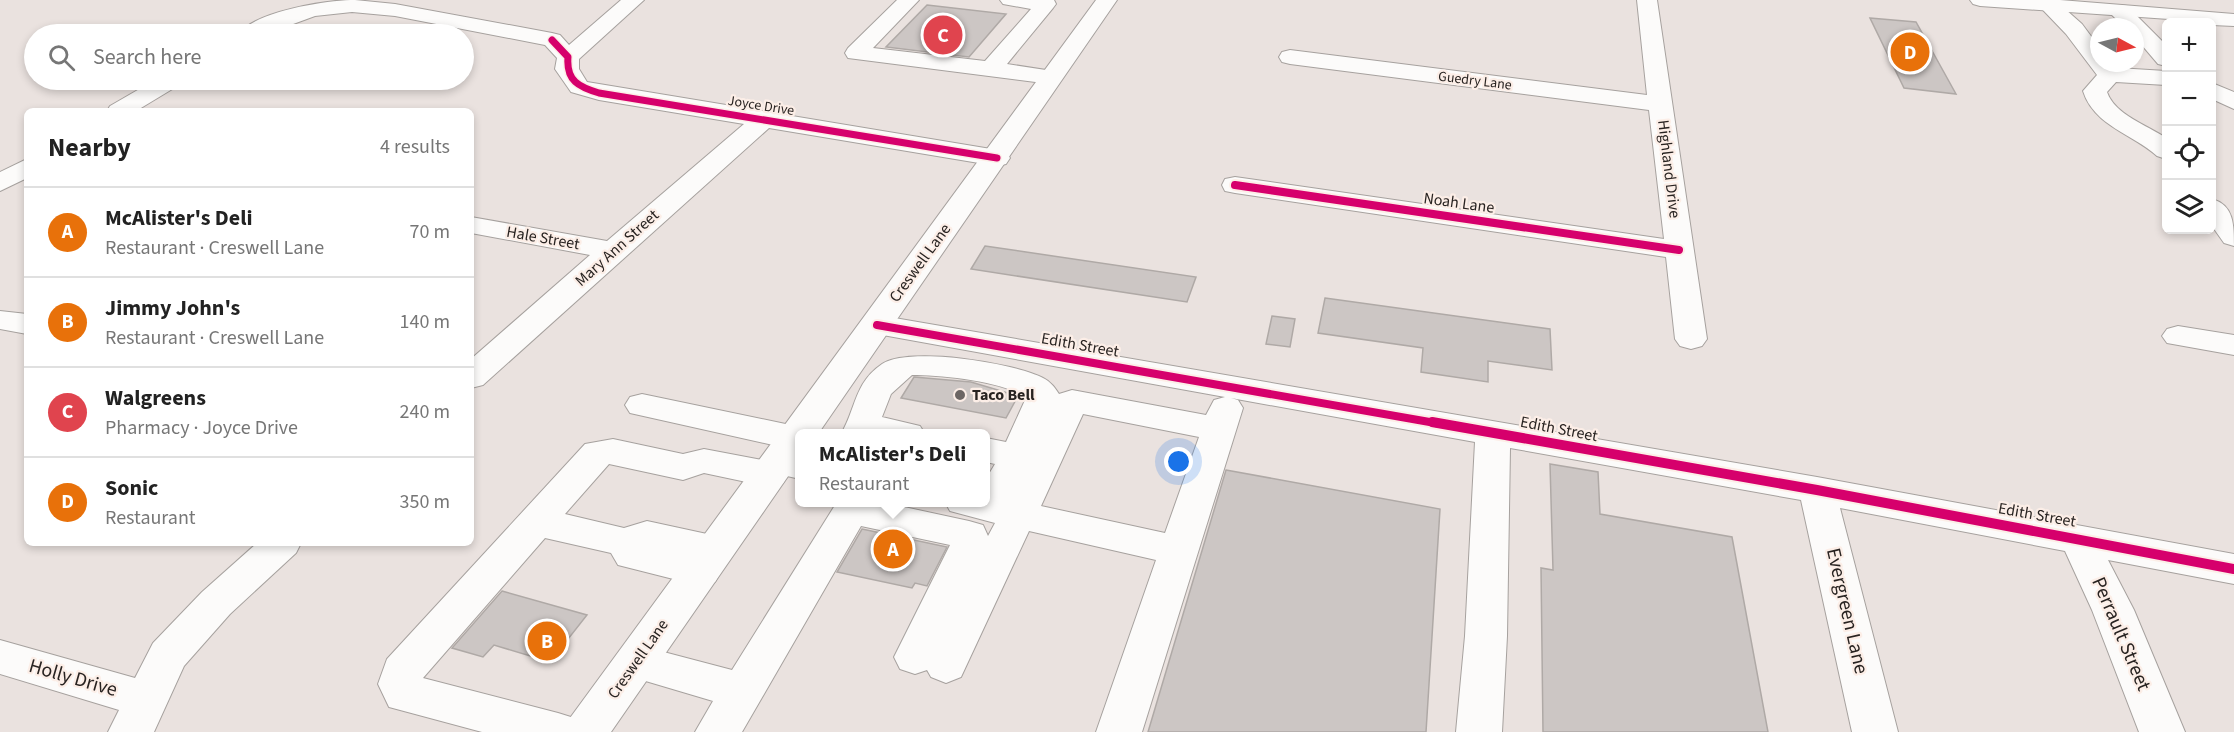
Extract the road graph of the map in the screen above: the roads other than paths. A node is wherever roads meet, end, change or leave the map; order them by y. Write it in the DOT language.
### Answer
graph roads {
  1 [pos="614,0"];
  2 [pos="634,0"];
  3 [pos="909,0"];
  4 [pos="1010,0"];
  5 [pos="1107,0"];
  6 [pos="1647,0"];
  7 [pos="1980,0"];
  8 [pos="2049,5"];
  9 [pos="2119,11"];
  10 [pos="2234,20"];
  11 [pos="269,24"];
  12 [pos="456,24"];
  13 [pos="581,26"];
  14 [pos="603,27"];
  15 [pos="474,28"];
  16 [pos="560,48"];
  17 [pos="2090,50"];
  18 [pos="2162,54"];
  19 [pos="1290,57"];
  20 [pos="991,69"];
  21 [pos="2101,72"];
  22 [pos="2132,72"];
  23 [pos="1051,77"];
  24 [pos="2162,77"];
  25 [pos="154,90"];
  26 [pos="2216,93"];
  27 [pos="2234,102"];
  28 [pos="1661,104"];
  29 [pos="124,108"];
  30 [pos="764,120"];
  31 [pos="2162,147"];
  32 [pos="997,158"];
  33 [pos="24,169"];
  34 [pos="0,183"];
  35 [pos="1235,185"];
  36 [pos="2216,214"];
  37 [pos="474,226"];
  38 [pos="2234,237"];
  39 [pos="1679,250"];
  40 [pos="614,251"];
  41 [pos="0,320"];
  42 [pos="24,324"];
  43 [pos="877,324"];
  44 [pos="2178,336"];
  45 [pos="1691,339"];
  46 [pos="2234,345"];
  47 [pos="474,374"];
  48 [pos="1233,387"];
  49 [pos="642,405"];
  50 [pos="805,429"];
  51 [pos="861,429"];
  52 [pos="1219,429"];
  53 [pos="1493,432"];
  54 [pos="795,444"];
  55 [pos="1002,453"];
  56 [pos="780,466"];
  57 [pos="1817,490"];
  58 [pos="990,504"];
  59 [pos="853,507"];
  60 [pos="858,507"];
  61 [pos="990,507"];
  62 [pos="989,508"];
  63 [pos="537,522"];
  64 [pos="2078,538"];
  65 [pos="279,546"];
  66 [pos="1179,551"];
  67 [pos="709,560"];
  68 [pos="2234,568"];
  69 [pos="0,657"];
  70 [pos="637,662"];
  71 [pos="742,691"];
  72 [pos="138,715"];
  73 [pos="558,732"];
  74 [pos="586,732"];
  75 [pos="718,732"];
  76 [pos="1119,732"];
  77 [pos="1479,732"];
  78 [pos="1875,732"];
  79 [pos="2162,732"];
  1 -- 13 [label="street"];
  2 -- 14 [label="street"];
  3 -- 20 [label="street"];
  4 -- 20 [label="street"];
  5 -- 23 [label="street, Creswell Lane"];
  6 -- 28 [label="street, Highland Drive"];
  7 -- 8 [label="street"];
  8 -- 9 [label="street"];
  8 -- 17 [label="street"];
  9 -- 10 [label="street"];
  9 -- 18 [label="street"];
  11 -- 12 [label="street"];
  13 -- 14 [label="street"];
  13 -- 16 [label="street"];
  14 -- 16 [label="street"];
  15 -- 16 [label="street"];
  16 -- 30 [label="street, Joyce Drive"];
  19 -- 28 [label="street, Guedry Lane"];
  20 -- 23 [label="street"];
  21 -- 31 [label="street"];
  22 -- 24 [label="street"];
  23 -- 32 [label="street, Creswell Lane"];
  25 -- 29 [label="street"];
  26 -- 27 [label="street"];
  28 -- 39 [label="street, Highland Drive"];
  30 -- 32 [label="street, Joyce Drive"];
  30 -- 40 [label="street, Mary Ann Street"];
  32 -- 43 [label="street, Creswell Lane"];
  33 -- 34 [label="street"];
  35 -- 39 [label="street, Noah Lane"];
  36 -- 38 [label="street"];
  37 -- 40 [label="street, Hale Street"];
  39 -- 45 [label="street, Highland Drive"];
  40 -- 47 [label="street, Mary Ann Street"];
  41 -- 42 [label="street"];
  43 -- 48 [label="street, Edith Street"];
  43 -- 50 [label="street, Creswell Lane"];
  44 -- 46 [label="street"];
  48 -- 52 [label="street"];
  48 -- 53 [label="street, Edith Street"];
  49 -- 56 [label="street"];
  51 -- 55 [label="street"];
  52 -- 61 [label="street"];
  52 -- 66 [label="street"];
  53 -- 57 [label="street, Edith Street"];
  53 -- 77 [label="street"];
  54 -- 56 [label="street, Creswell Lane"];
  55 -- 58 [label="street"];
  56 -- 63 [label="street"];
  56 -- 67 [label="street, Creswell Lane"];
  57 -- 64 [label="street, Edith Street"];
  57 -- 78 [label="street, Evergreen Lane"];
  59 -- 71 [label="street"];
  60 -- 62 [label="street"];
  62 -- 66 [label="street"];
  63 -- 67 [label="street"];
  63 -- 73 [label="street"];
  64 -- 68 [label="street, Edith Street"];
  64 -- 79 [label="street, Perrault Street"];
  65 -- 72 [label="street"];
  66 -- 76 [label="street"];
  67 -- 70 [label="street, Creswell Lane"];
  69 -- 72 [label="street, Holly Drive"];
  70 -- 71 [label="street"];
  70 -- 74 [label="street, Creswell Lane"];
  71 -- 75 [label="street"];
}
